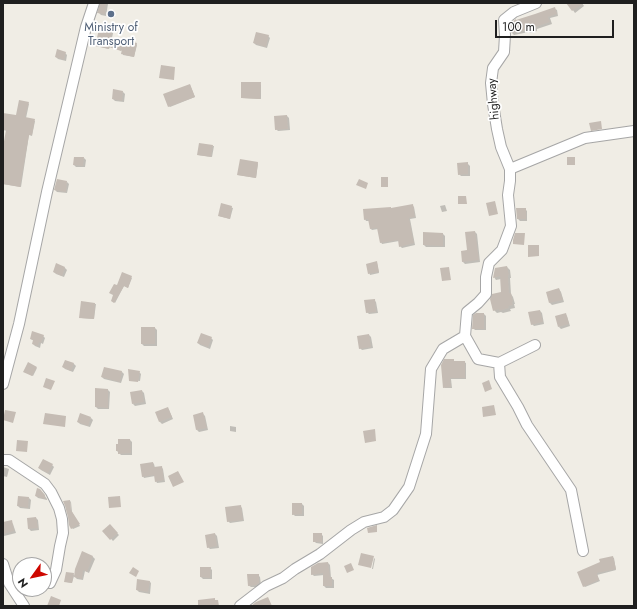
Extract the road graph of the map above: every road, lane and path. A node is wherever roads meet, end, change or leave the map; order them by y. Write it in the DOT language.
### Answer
graph roads {
  1 [pos="94,3"];
  2 [pos="536,3"];
  3 [pos="634,131"];
  4 [pos="510,169"];
  5 [pos="465,336"];
  6 [pos="535,345"];
  7 [pos="499,363"];
  8 [pos="3,384"];
  9 [pos="3,460"];
  10 [pos="584,551"];
  11 [pos="3,564"];
  12 [pos="52,579"];
  13 [pos="24,606"];
  14 [pos="240,606"];
  1 -- 8 [label="street"];
  2 -- 4 [label="street, highway"];
  3 -- 4 [label="street"];
  4 -- 5 [label="street"];
  5 -- 7 [label="street"];
  5 -- 14 [label="street"];
  6 -- 7 [label="street"];
  7 -- 10 [label="street"];
  9 -- 12 [label="street"];
  11 -- 13 [label="street"];
}
